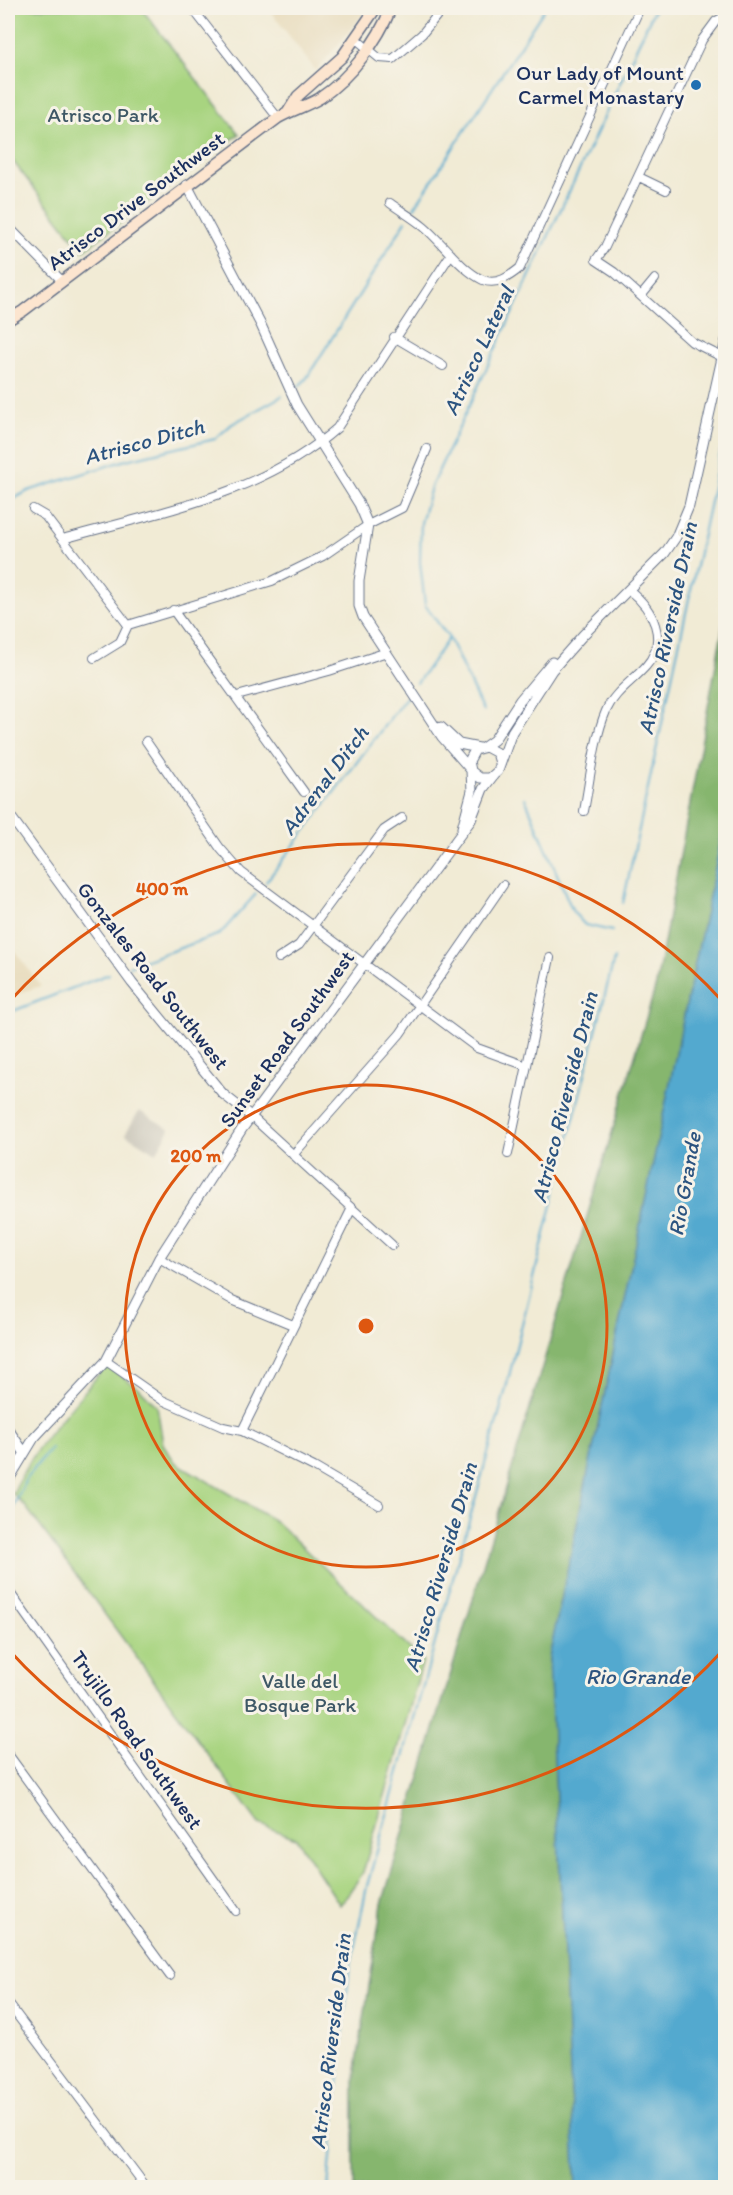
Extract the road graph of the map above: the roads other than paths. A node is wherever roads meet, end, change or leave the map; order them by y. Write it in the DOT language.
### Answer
graph roads {
  1 [pos="192,8"];
  2 [pos="376,8"];
  3 [pos="391,8"];
  4 [pos="442,8"];
  5 [pos="640,8"];
  6 [pos="726,16"];
  7 [pos="356,39"];
  8 [pos="368,48"];
  9 [pos="283,115"];
  10 [pos="639,177"];
  11 [pos="187,185"];
  12 [pos="666,190"];
  13 [pos="390,203"];
  14 [pos="8,226"];
  15 [pos="451,254"];
  16 [pos="655,279"];
  17 [pos="62,281"];
  18 [pos="641,296"];
  19 [pos="8,320"];
  20 [pos="394,337"];
  21 [pos="726,340"];
  22 [pos="722,357"];
  23 [pos="443,366"];
  24 [pos="321,442"];
  25 [pos="427,449"];
  26 [pos="33,509"];
  27 [pos="368,525"];
  28 [pos="63,539"];
  29 [pos="629,590"];
  30 [pos="173,610"];
  31 [pos="128,625"];
  32 [pos="583,634"];
  33 [pos="384,653"];
  34 [pos="94,658"];
  35 [pos="237,696"];
  36 [pos="424,709"];
  37 [pos="146,741"];
  38 [pos="481,747"];
  39 [pos="500,763"];
  40 [pos="470,770"];
  41 [pos="493,776"];
  42 [pos="304,792"];
  43 [pos="584,811"];
  44 [pos="8,813"];
  45 [pos="402,818"];
  46 [pos="462,830"];
  47 [pos="503,885"];
  48 [pos="313,927"];
  49 [pos="279,958"];
  50 [pos="550,958"];
  51 [pos="364,964"];
  52 [pos="420,1005"];
  53 [pos="527,1066"];
  54 [pos="252,1117"];
  55 [pos="508,1154"];
  56 [pos="293,1155"];
  57 [pos="351,1210"];
  58 [pos="392,1245"];
  59 [pos="159,1257"];
  60 [pos="293,1325"];
  61 [pos="106,1360"];
  62 [pos="8,1429"];
  63 [pos="242,1431"];
  64 [pos="24,1452"];
  65 [pos="8,1481"];
  66 [pos="379,1505"];
  67 [pos="8,1590"];
  68 [pos="8,1754"];
  69 [pos="236,1911"];
  70 [pos="170,1976"];
  71 [pos="8,2003"];
  72 [pos="147,2187"];
  1 -- 9 [label="street"];
  2 -- 7 [label="main road, Atrisco Drive Southwest"];
  3 -- 8 [label="main road, Atrisco Drive Southwest"];
  4 -- 8 [label="street"];
  5 -- 15 [label="street"];
  6 -- 10 [label="street"];
  7 -- 8 [label="street"];
  7 -- 9 [label="main road, Atrisco Drive Southwest"];
  8 -- 9 [label="main road, Atrisco Drive Southwest"];
  9 -- 11 [label="main road, Atrisco Drive Southwest"];
  10 -- 12 [label="street"];
  10 -- 18 [label="street"];
  11 -- 17 [label="main road, Atrisco Drive Southwest"];
  11 -- 24 [label="street"];
  13 -- 15 [label="street"];
  14 -- 17 [label="street"];
  15 -- 20 [label="street"];
  16 -- 18 [label="street"];
  17 -- 19 [label="main road, Atrisco Drive Southwest"];
  18 -- 22 [label="street"];
  20 -- 23 [label="street"];
  20 -- 24 [label="street"];
  21 -- 22 [label="street"];
  22 -- 29 [label="street"];
  24 -- 27 [label="street"];
  24 -- 28 [label="street"];
  25 -- 27 [label="street"];
  26 -- 28 [label="street"];
  27 -- 30 [label="street"];
  27 -- 33 [label="street"];
  28 -- 31 [label="street"];
  29 -- 32 [label="street"];
  29 -- 43 [label="street"];
  30 -- 31 [label="street"];
  30 -- 35 [label="street"];
  31 -- 34 [label="street"];
  32 -- 38 [label="street"];
  32 -- 39 [label="street"];
  33 -- 35 [label="street"];
  33 -- 36 [label="street"];
  35 -- 42 [label="street"];
  36 -- 38 [label="street"];
  36 -- 40 [label="street"];
  37 -- 48 [label="street"];
  38 -- 39 [label="street"];
  38 -- 40 [label="street"];
  39 -- 41 [label="street"];
  40 -- 41 [label="street"];
  40 -- 46 [label="street, Sunset Road Southwest"];
  41 -- 46 [label="street, Sunset Road Southwest"];
  44 -- 54 [label="street, Gonzales Road Southwest"];
  45 -- 48 [label="street"];
  46 -- 51 [label="street, Sunset Road Southwest"];
  47 -- 52 [label="street"];
  48 -- 49 [label="street"];
  48 -- 51 [label="street"];
  50 -- 53 [label="street"];
  51 -- 52 [label="street"];
  51 -- 54 [label="street, Sunset Road Southwest"];
  52 -- 53 [label="street"];
  52 -- 56 [label="street"];
  53 -- 55 [label="street"];
  54 -- 56 [label="street, Gonzales Road Southwest"];
  54 -- 59 [label="street, Sunset Road Southwest"];
  56 -- 57 [label="street, Gonzales Road Southwest"];
  57 -- 58 [label="street, Gonzales Road Southwest"];
  57 -- 60 [label="street"];
  59 -- 60 [label="street"];
  59 -- 61 [label="street, Sunset Road Southwest"];
  60 -- 63 [label="street"];
  61 -- 63 [label="street"];
  61 -- 64 [label="street, Sunset Road Southwest"];
  62 -- 64 [label="street"];
  63 -- 66 [label="street"];
  64 -- 65 [label="street, Sunset Road Southwest"];
  67 -- 69 [label="street, Trujillo Road Southwest"];
  68 -- 70 [label="street"];
  71 -- 72 [label="street"];
}
